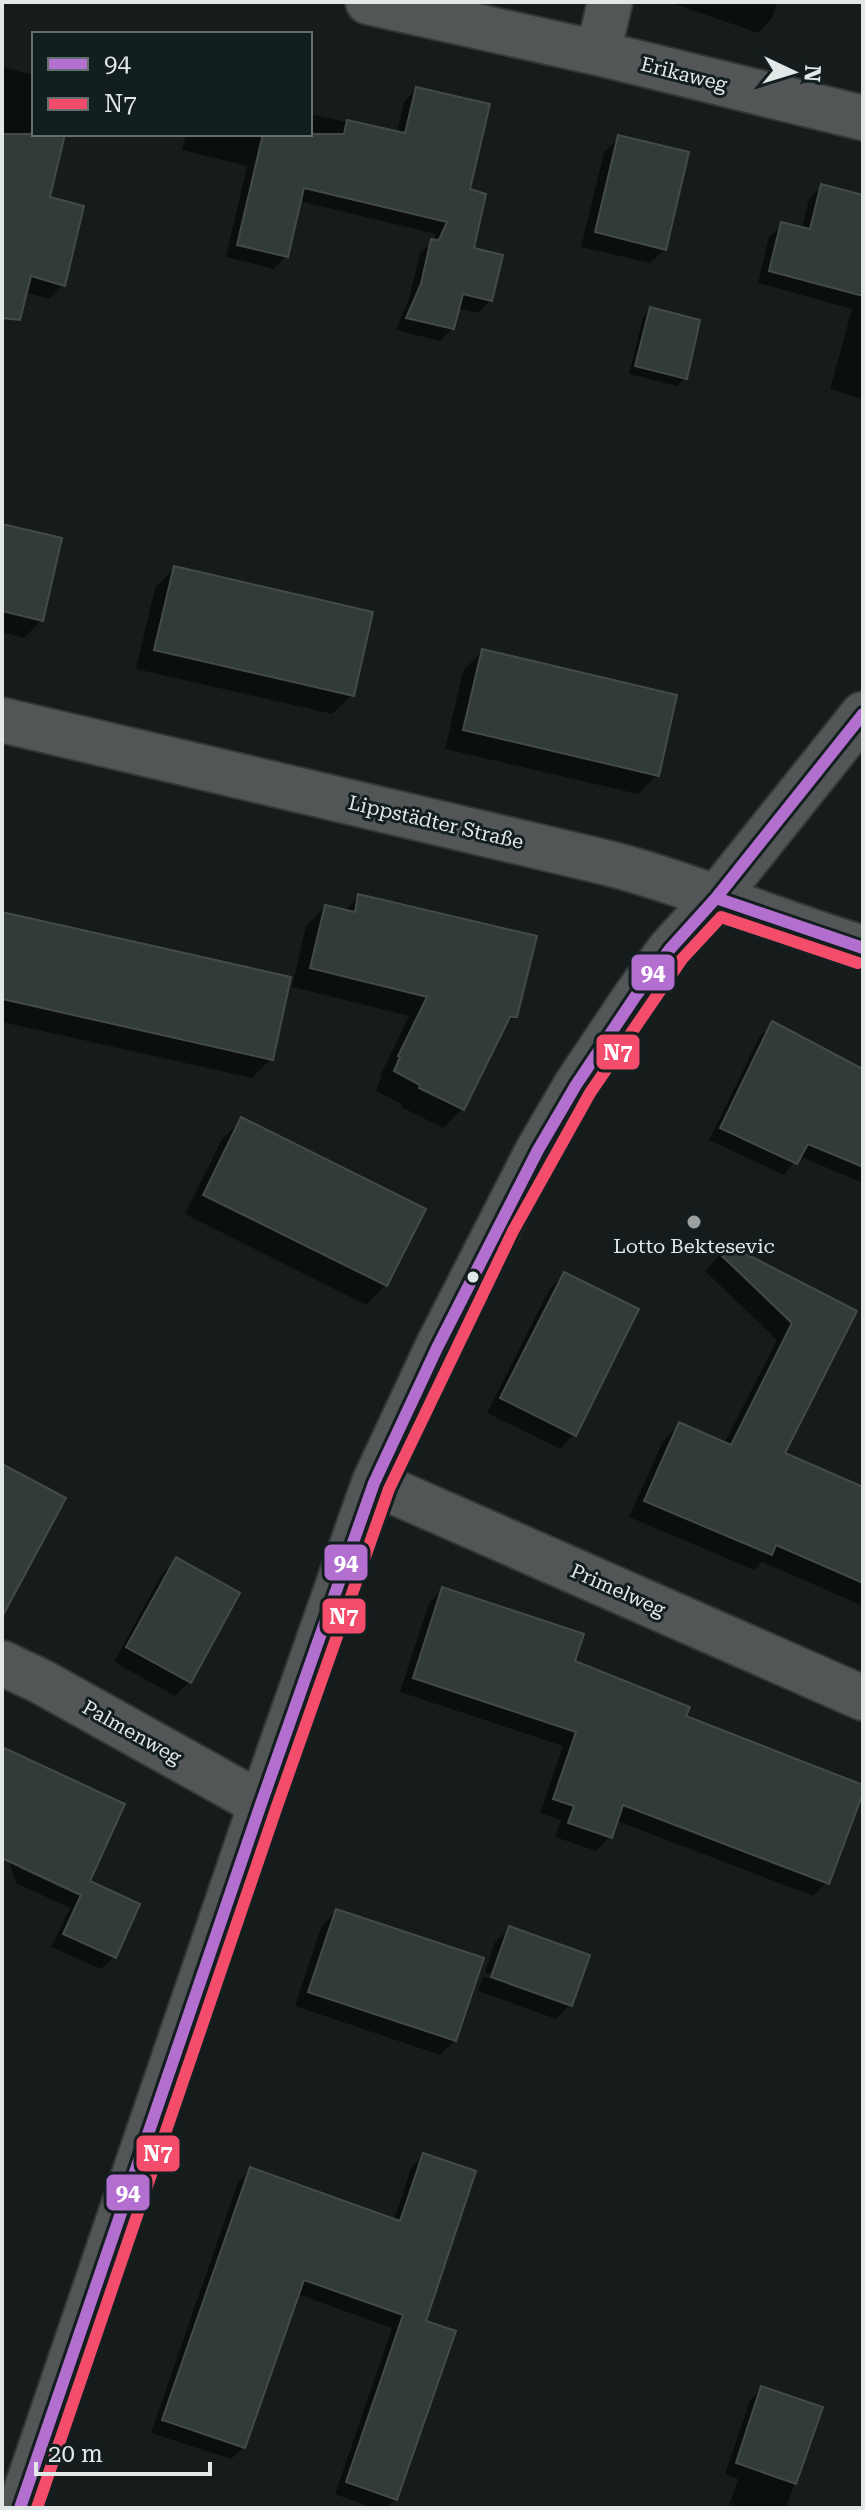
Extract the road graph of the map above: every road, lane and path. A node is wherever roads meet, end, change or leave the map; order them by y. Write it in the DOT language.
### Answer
graph roads {
  1 [pos="368,2"];
  2 [pos="610,2"];
  3 [pos="598,53"];
  4 [pos="863,118"];
  5 [pos="863,714"];
  6 [pos="2,720"];
  7 [pos="716,898"];
  8 [pos="863,948"];
  9 [pos="374,1483"];
  10 [pos="2,1663"];
  11 [pos="863,1698"];
  12 [pos="261,1804"];
  13 [pos="18,2479"];
  1 -- 3 [label="street, Erikaweg"];
  2 -- 3 [label="street"];
  3 -- 4 [label="street, Erikaweg"];
  5 -- 7 [label="street"];
  6 -- 7 [label="street, Lippstädter Straße"];
  7 -- 8 [label="street, Lippstädter Straße"];
  7 -- 9 [label="street"];
  9 -- 11 [label="street, Primelweg"];
  9 -- 12 [label="street"];
  10 -- 12 [label="street, Palmenweg"];
  12 -- 13 [label="street"];
}
